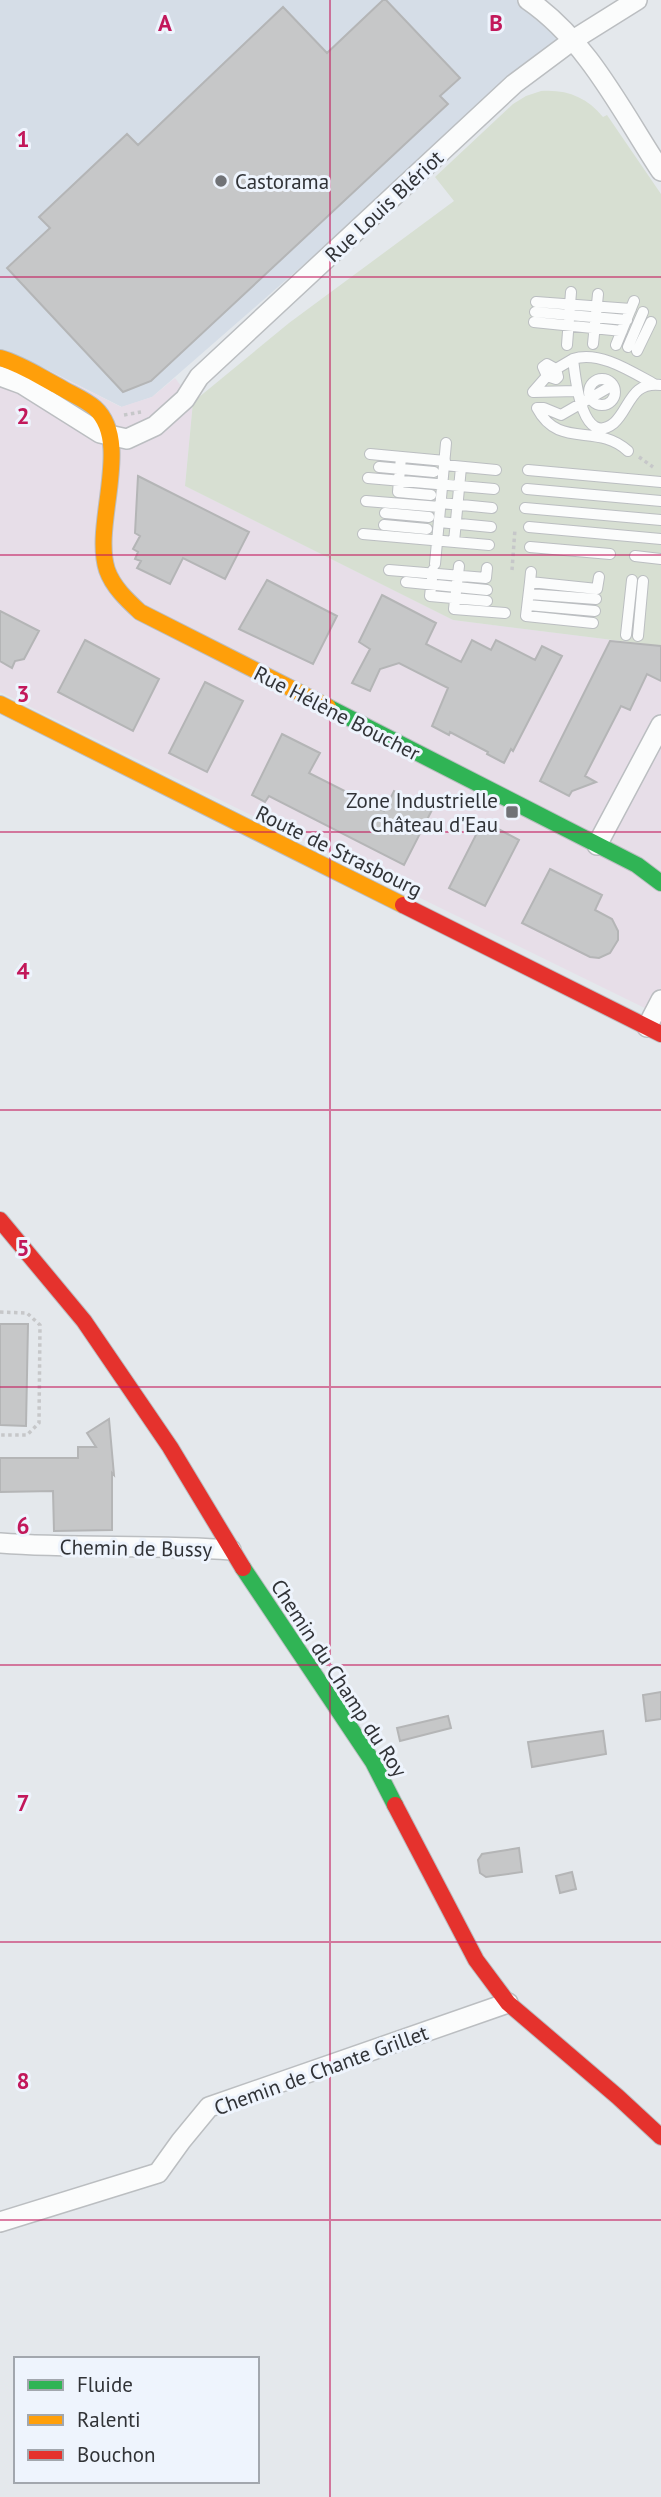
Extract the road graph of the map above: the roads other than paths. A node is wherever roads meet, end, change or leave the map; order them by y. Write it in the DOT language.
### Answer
graph roads {
  1 [pos="528,0"];
  2 [pos="637,0"];
  3 [pos="573,40"];
  4 [pos="661,171"];
  5 [pos="571,292"];
  6 [pos="598,294"];
  7 [pos="596,312"];
  8 [pos="643,312"];
  9 [pos="569,315"];
  10 [pos="651,322"];
  11 [pos="595,328"];
  12 [pos="622,331"];
  13 [pos="593,344"];
  14 [pos="567,345"];
  15 [pos="616,345"];
  16 [pos="0,358"];
  17 [pos="573,359"];
  18 [pos="0,376"];
  19 [pos="658,384"];
  20 [pos="613,385"];
  21 [pos="577,391"];
  22 [pos="533,392"];
  23 [pos="585,402"];
  24 [pos="537,408"];
  25 [pos="561,415"];
  26 [pos="91,417"];
  27 [pos="142,432"];
  28 [pos="569,433"];
  29 [pos="109,436"];
  30 [pos="446,443"];
  31 [pos="628,451"];
  32 [pos="370,454"];
  33 [pos="401,457"];
  34 [pos="444,463"];
  35 [pos="379,467"];
  36 [pos="461,467"];
  37 [pos="495,470"];
  38 [pos="528,470"];
  39 [pos="434,472"];
  40 [pos="400,475"];
  41 [pos="368,478"];
  42 [pos="109,480"];
  43 [pos="661,482"];
  44 [pos="443,484"];
  45 [pos="459,485"];
  46 [pos="494,489"];
  47 [pos="527,489"];
  48 [pos="431,495"];
  49 [pos="366,501"];
  50 [pos="661,501"];
  51 [pos="441,505"];
  52 [pos="458,505"];
  53 [pos="385,508"];
  54 [pos="492,508"];
  55 [pos="525,508"];
  56 [pos="434,520"];
  57 [pos="661,520"];
  58 [pos="456,524"];
  59 [pos="491,527"];
  60 [pos="529,527"];
  61 [pos="427,529"];
  62 [pos="383,530"];
  63 [pos="363,534"];
  64 [pos="661,539"];
  65 [pos="438,541"];
  66 [pos="454,542"];
  67 [pos="489,545"];
  68 [pos="530,547"];
  69 [pos="610,554"];
  70 [pos="635,556"];
  71 [pos="661,559"];
  72 [pos="487,568"];
  73 [pos="389,570"];
  74 [pos="433,572"];
  75 [pos="458,576"];
  76 [pos="599,577"];
  77 [pos="632,580"];
  78 [pos="643,581"];
  79 [pos="406,582"];
  80 [pos="564,585"];
  81 [pos="529,593"];
  82 [pos="456,598"];
  83 [pos="596,599"];
  84 [pos="528,605"];
  85 [pos="562,608"];
  86 [pos="595,611"];
  87 [pos="505,614"];
  88 [pos="560,619"];
  89 [pos="593,623"];
  90 [pos="626,635"];
  91 [pos="639,636"];
  92 [pos="0,704"];
  93 [pos="661,725"];
  94 [pos="597,845"];
  95 [pos="661,883"];
  96 [pos="661,1000"];
  97 [pos="654,1030"];
  98 [pos="0,1220"];
  99 [pos="0,1543"];
  100 [pos="231,1550"];
  101 [pos="508,2003"];
  102 [pos="661,2137"];
  103 [pos="0,2222"];
  1 -- 3 [label="street"];
  2 -- 3 [label="street, Rue Louis Blériot"];
  3 -- 4 [label="street"];
  3 -- 27 [label="street, Rue Louis Blériot"];
  5 -- 9 [label="lane"];
  6 -- 7 [label="lane"];
  7 -- 9 [label="lane"];
  7 -- 11 [label="lane"];
  7 -- 12 [label="lane"];
  8 -- 10 [label="lane"];
  9 -- 9 [label="lane"];
  9 -- 11 [label="lane"];
  9 -- 14 [label="lane"];
  11 -- 12 [label="lane"];
  11 -- 13 [label="lane"];
  12 -- 15 [label="lane"];
  16 -- 26 [label="street"];
  17 -- 19 [label="lane"];
  17 -- 21 [label="lane"];
  17 -- 22 [label="lane"];
  18 -- 26 [label="street"];
  19 -- 23 [label="lane"];
  20 -- 23 [label="lane"];
  21 -- 22 [label="lane"];
  21 -- 23 [label="lane"];
  22 -- 24 [label="lane"];
  23 -- 25 [label="lane"];
  24 -- 25 [label="lane"];
  24 -- 28 [label="lane"];
  25 -- 28 [label="lane"];
  26 -- 29 [label="street"];
  26 -- 42 [label="street"];
  27 -- 29 [label="street"];
  27 -- 42 [label="street"];
  28 -- 31 [label="lane"];
  29 -- 42 [label="street, Rue Hélène Boucher"];
  30 -- 34 [label="lane"];
  32 -- 33 [label="lane"];
  33 -- 34 [label="lane"];
  33 -- 40 [label="lane"];
  34 -- 36 [label="lane"];
  34 -- 44 [label="lane"];
  35 -- 40 [label="lane"];
  36 -- 37 [label="lane"];
  36 -- 45 [label="lane"];
  38 -- 43 [label="lane"];
  39 -- 40 [label="lane"];
  40 -- 41 [label="lane"];
  40 -- 44 [label="lane"];
  40 -- 48 [label="lane"];
  42 -- 94 [label="street, Rue Hélène Boucher"];
  44 -- 45 [label="lane"];
  44 -- 51 [label="lane"];
  45 -- 46 [label="lane"];
  45 -- 52 [label="lane"];
  47 -- 50 [label="lane"];
  49 -- 53 [label="lane"];
  51 -- 52 [label="lane"];
  51 -- 53 [label="lane"];
  51 -- 56 [label="lane"];
  52 -- 54 [label="lane"];
  52 -- 58 [label="lane"];
  53 -- 56 [label="lane"];
  53 -- 62 [label="lane"];
  55 -- 57 [label="lane"];
  56 -- 58 [label="lane"];
  56 -- 65 [label="lane"];
  58 -- 59 [label="lane"];
  58 -- 66 [label="lane"];
  60 -- 64 [label="lane"];
  61 -- 62 [label="lane"];
  62 -- 63 [label="lane"];
  62 -- 65 [label="lane"];
  65 -- 66 [label="lane"];
  65 -- 74 [label="lane"];
  66 -- 67 [label="lane"];
  68 -- 69 [label="lane"];
  70 -- 71 [label="lane"];
  72 -- 75 [label="lane"];
  73 -- 74 [label="lane"];
  74 -- 75 [label="lane"];
  74 -- 79 [label="lane"];
  74 -- 82 [label="lane"];
  75 -- 82 [label="lane"];
  75 -- 82 [label="lane"];
  76 -- 80 [label="lane"];
  77 -- 90 [label="lane"];
  78 -- 91 [label="lane"];
  80 -- 81 [label="lane"];
  80 -- 81 [label="lane"];
  80 -- 83 [label="lane"];
  80 -- 85 [label="lane"];
  81 -- 84 [label="lane"];
  82 -- 87 [label="lane"];
  84 -- 85 [label="lane"];
  84 -- 88 [label="lane"];
  85 -- 86 [label="lane"];
  85 -- 88 [label="lane"];
  88 -- 89 [label="lane"];
  92 -- 97 [label="street, Route de Strasbourg"];
  93 -- 94 [label="street"];
  94 -- 95 [label="street, Rue Hélène Boucher"];
  96 -- 97 [label="street"];
  98 -- 100 [label="street, Chemin du Champ du Roy"];
  99 -- 100 [label="street, Chemin de Bussy"];
  100 -- 101 [label="street, Chemin du Champ du Roy"];
  101 -- 102 [label="street, Chemin du Champ du Roy"];
  101 -- 103 [label="street, Chemin de Chante Grillet"];
}
